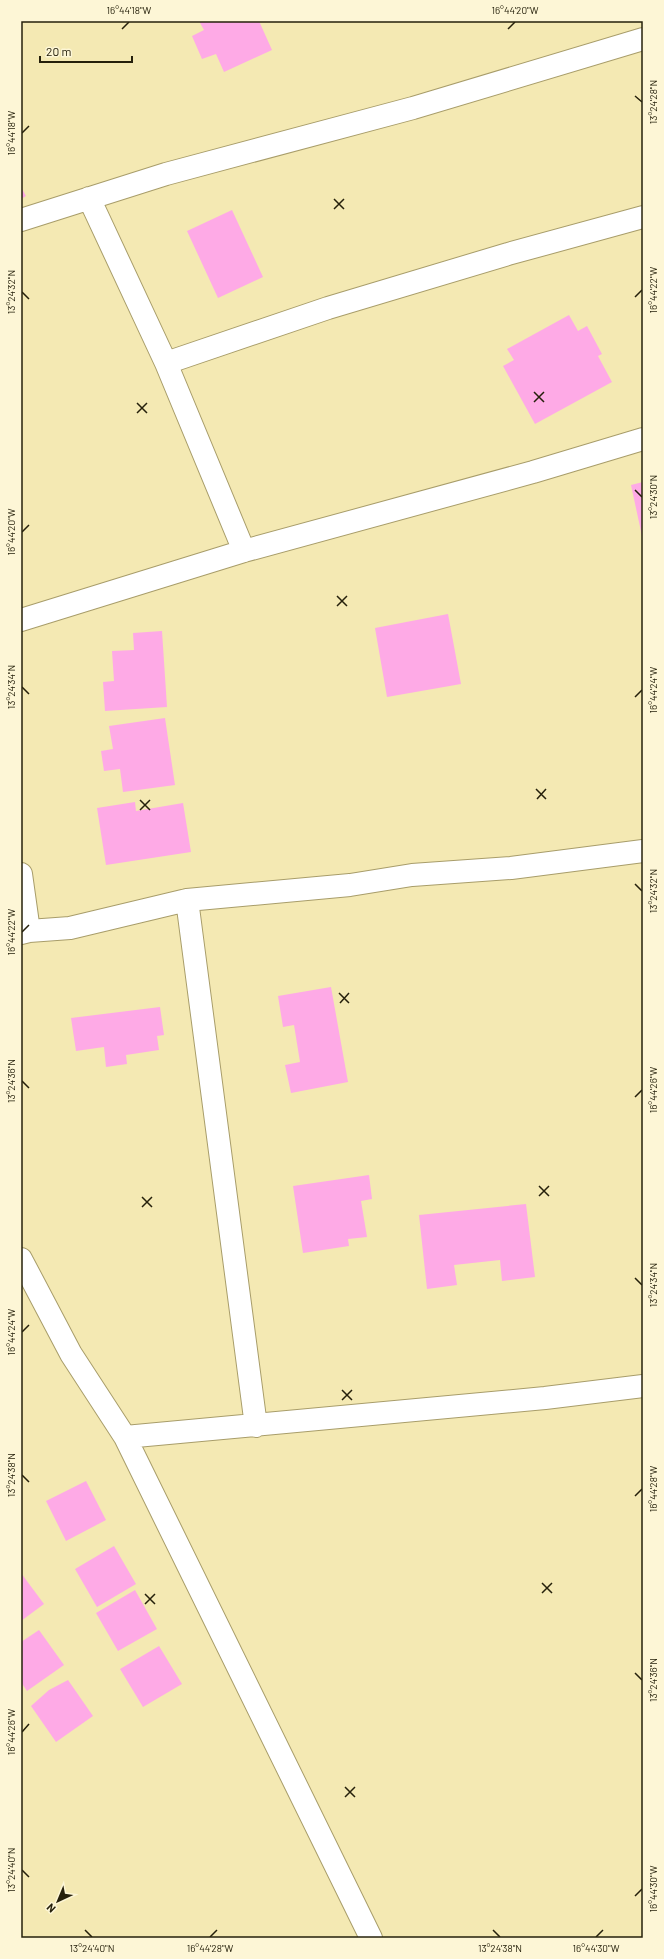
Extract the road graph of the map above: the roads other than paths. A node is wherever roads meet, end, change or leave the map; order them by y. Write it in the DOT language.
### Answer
graph roads {
  1 [pos="643,39"];
  2 [pos="89,198"];
  3 [pos="643,217"];
  4 [pos="21,220"];
  5 [pos="166,363"];
  6 [pos="643,439"];
  7 [pos="244,551"];
  8 [pos="21,620"];
  9 [pos="643,851"];
  10 [pos="21,874"];
  11 [pos="187,900"];
  12 [pos="25,932"];
  13 [pos="21,1259"];
  14 [pos="643,1386"];
  15 [pos="256,1426"];
  16 [pos="125,1437"];
  17 [pos="371,1938"];
  1 -- 2 [label="street"];
  2 -- 4 [label="street"];
  2 -- 5 [label="street"];
  3 -- 5 [label="street"];
  5 -- 7 [label="street"];
  6 -- 7 [label="street"];
  7 -- 8 [label="street"];
  9 -- 11 [label="street"];
  10 -- 12 [label="street"];
  11 -- 12 [label="street"];
  11 -- 15 [label="street"];
  13 -- 16 [label="street"];
  14 -- 15 [label="street"];
  15 -- 16 [label="street"];
  16 -- 17 [label="street"];
}
